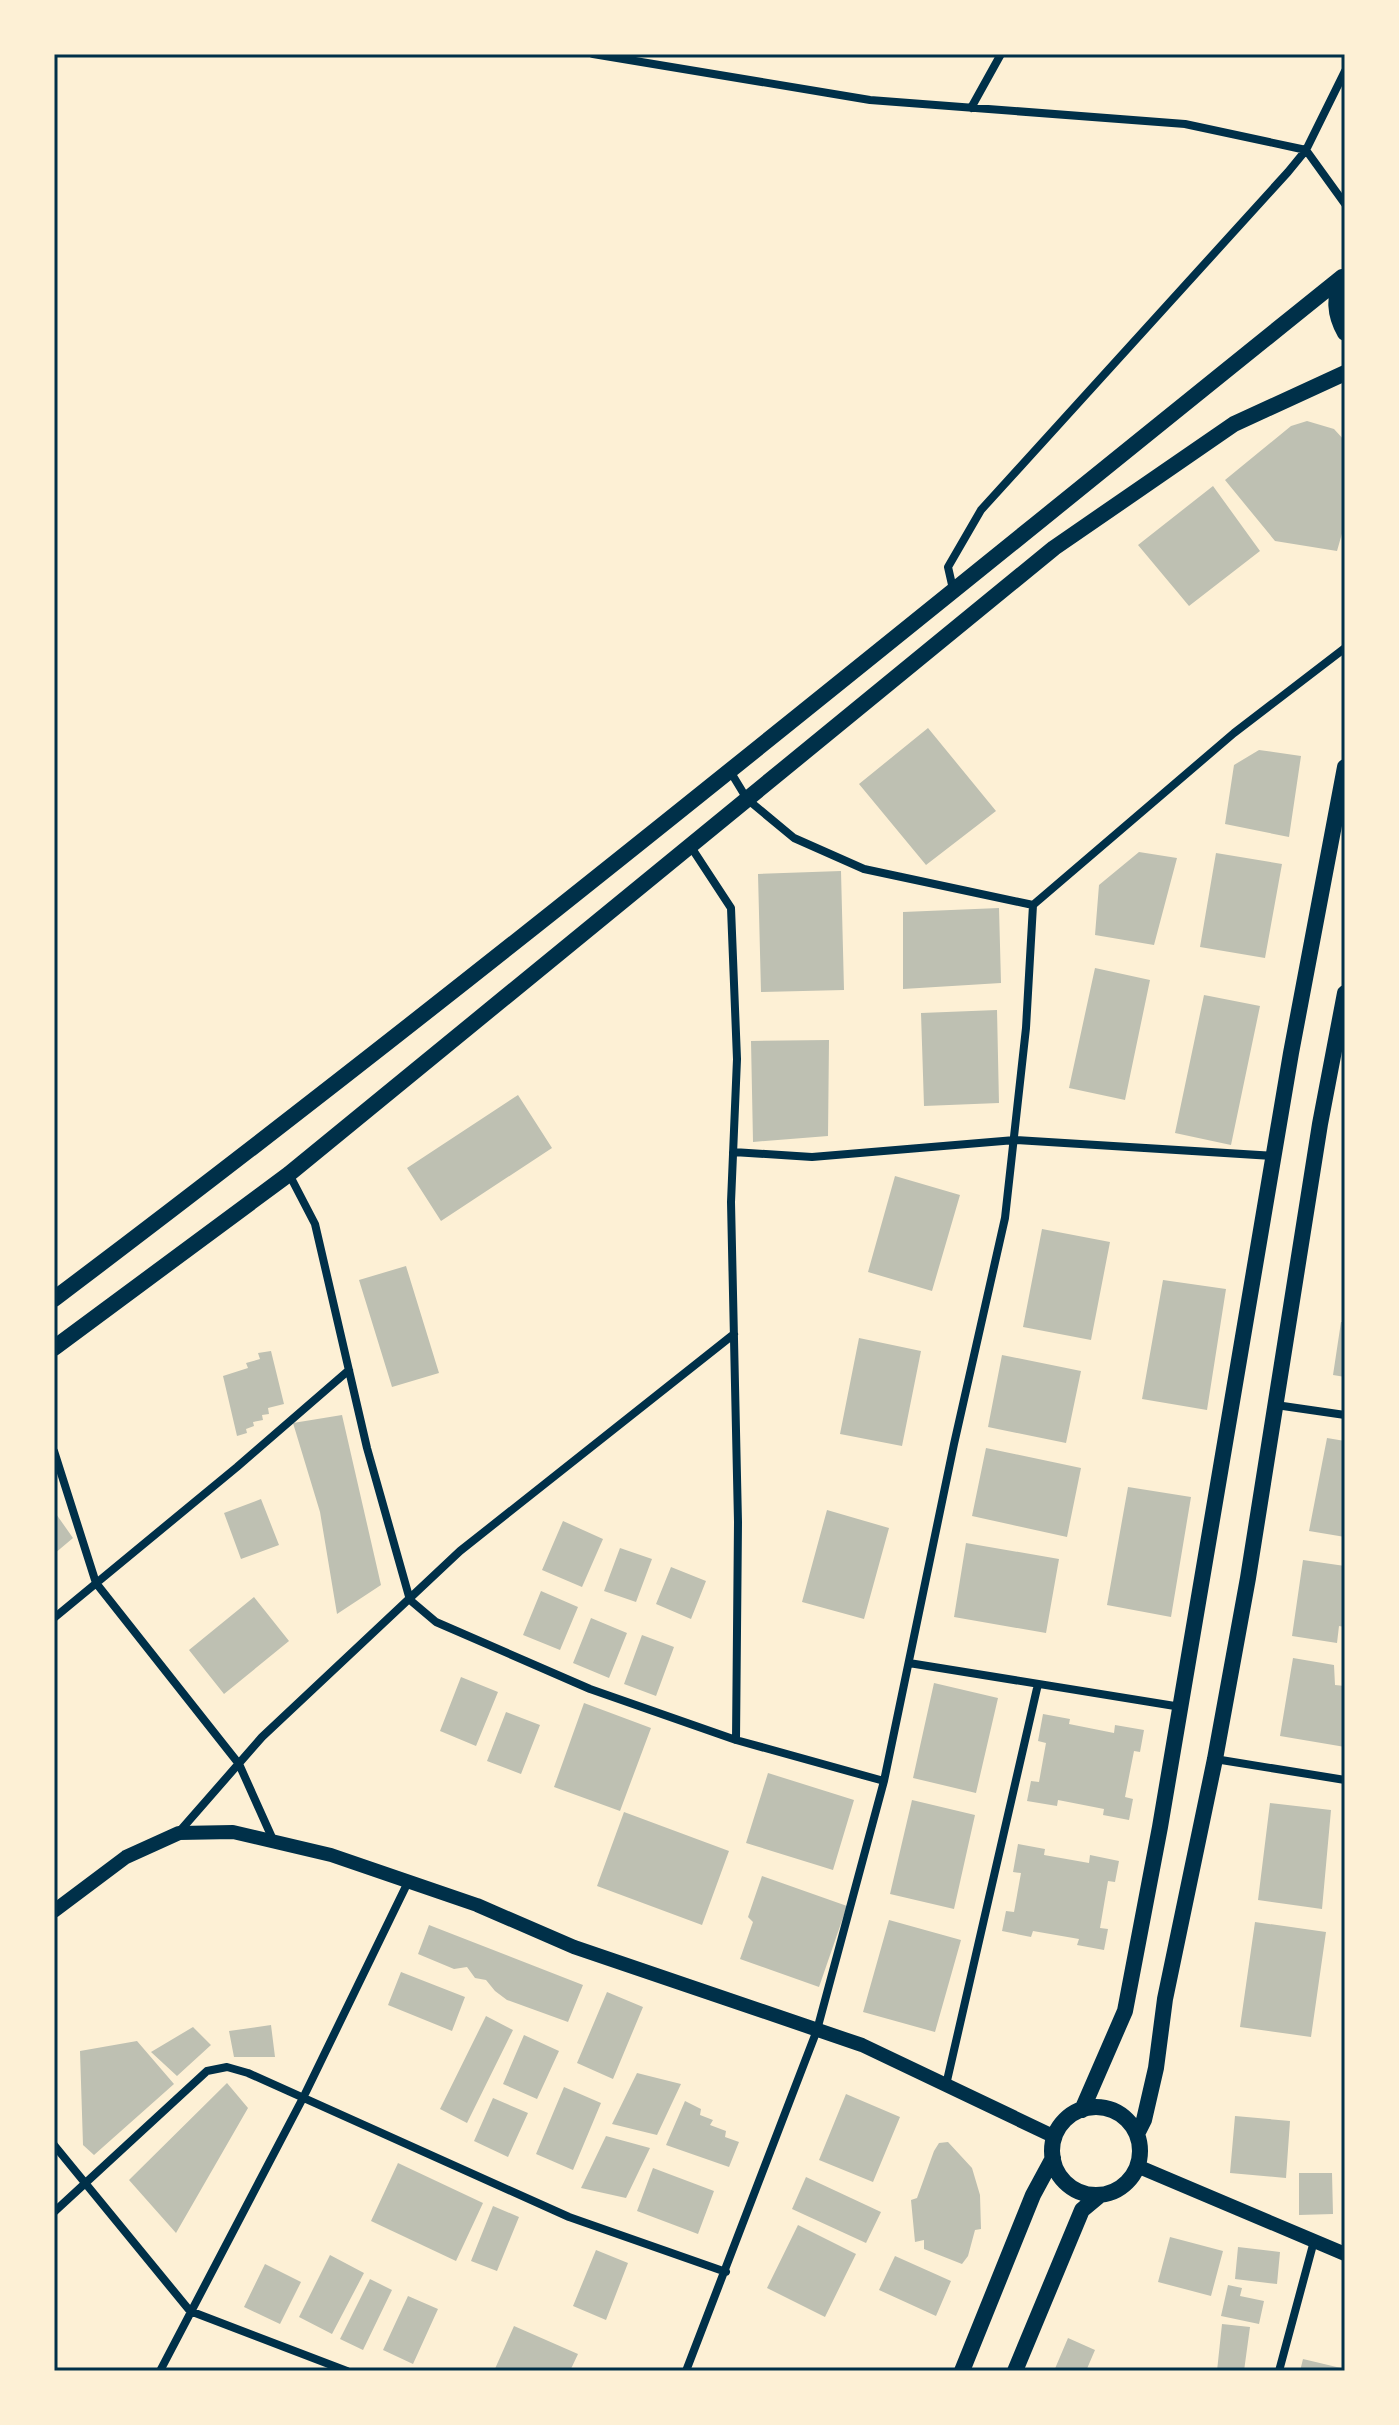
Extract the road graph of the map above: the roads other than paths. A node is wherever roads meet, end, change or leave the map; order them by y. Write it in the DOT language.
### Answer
graph roads {
  1 [pos="593,54"];
  2 [pos="1001,54"];
  3 [pos="1345,71"];
  4 [pos="971,108"];
  5 [pos="1306,150"];
  6 [pos="1345,204"];
  7 [pos="1343,275"];
  8 [pos="1345,333"];
  9 [pos="1345,373"];
  10 [pos="953,589"];
  11 [pos="1345,648"];
  12 [pos="1345,767"];
  13 [pos="729,770"];
  14 [pos="747,799"];
  15 [pos="691,847"];
  16 [pos="1033,905"];
  17 [pos="1344,1002"];
  18 [pos="1015,1140"];
  19 [pos="733,1152"];
  20 [pos="1274,1156"];
  21 [pos="289,1174"];
  22 [pos="54,1299"];
  23 [pos="734,1334"];
  24 [pos="54,1348"];
  25 [pos="349,1370"];
  26 [pos="1275,1404"];
  27 [pos="1345,1415"];
  28 [pos="54,1451"];
  29 [pos="96,1583"];
  30 [pos="410,1600"];
  31 [pos="54,1618"];
  32 [pos="909,1663"];
  33 [pos="1038,1684"];
  34 [pos="1181,1707"];
  35 [pos="736,1740"];
  36 [pos="1215,1759"];
  37 [pos="239,1764"];
  38 [pos="1345,1780"];
  39 [pos="884,1781"];
  40 [pos="179,1833"];
  41 [pos="274,1842"];
  42 [pos="408,1882"];
  43 [pos="54,1911"];
  44 [pos="817,2030"];
  45 [pos="946,2085"];
  46 [pos="304,2096"];
  47 [pos="1082,2110"];
  48 [pos="1137,2134"];
  49 [pos="1055,2137"];
  50 [pos="54,2145"];
  51 [pos="1053,2158"];
  52 [pos="1137,2166"];
  53 [pos="85,2183"];
  54 [pos="1100,2195"];
  55 [pos="54,2212"];
  56 [pos="1314,2241"];
  57 [pos="1345,2254"];
  58 [pos="726,2272"];
  59 [pos="190,2311"];
  60 [pos="160,2371"];
  61 [pos="347,2371"];
  62 [pos="686,2371"];
  63 [pos="962,2371"];
  64 [pos="1015,2371"];
  65 [pos="1279,2371"];
  1 -- 4 [label="street"];
  2 -- 4 [label="street"];
  3 -- 5 [label="street"];
  4 -- 5 [label="street"];
  5 -- 6 [label="street"];
  5 -- 10 [label="street"];
  7 -- 8 [label="main road"];
  7 -- 10 [label="main road"];
  9 -- 14 [label="main road"];
  10 -- 13 [label="main road"];
  11 -- 16 [label="street"];
  12 -- 20 [label="main road"];
  13 -- 14 [label="street"];
  13 -- 22 [label="main road"];
  14 -- 15 [label="main road"];
  14 -- 16 [label="street"];
  15 -- 19 [label="street"];
  15 -- 21 [label="main road"];
  16 -- 18 [label="street"];
  17 -- 26 [label="main road"];
  18 -- 19 [label="street"];
  18 -- 20 [label="street"];
  18 -- 32 [label="street"];
  19 -- 23 [label="street"];
  20 -- 34 [label="main road"];
  21 -- 24 [label="main road"];
  21 -- 25 [label="street"];
  23 -- 30 [label="street"];
  23 -- 35 [label="street"];
  25 -- 29 [label="street"];
  25 -- 30 [label="street"];
  26 -- 27 [label="street"];
  26 -- 36 [label="main road"];
  28 -- 29 [label="street"];
  29 -- 31 [label="street"];
  29 -- 37 [label="street"];
  30 -- 35 [label="street"];
  30 -- 37 [label="street"];
  32 -- 33 [label="street"];
  32 -- 39 [label="street"];
  33 -- 34 [label="street"];
  33 -- 45 [label="street"];
  34 -- 47 [label="main road"];
  35 -- 39 [label="street"];
  36 -- 38 [label="street"];
  36 -- 48 [label="main road"];
  37 -- 40 [label="street"];
  37 -- 41 [label="street"];
  39 -- 44 [label="street"];
  40 -- 41 [label="street"];
  40 -- 43 [label="street"];
  41 -- 42 [label="street"];
  42 -- 44 [label="street"];
  42 -- 46 [label="street"];
  44 -- 45 [label="street"];
  44 -- 58 [label="street"];
  45 -- 49 [label="street"];
  46 -- 53 [label="street"];
  46 -- 58 [label="street"];
  46 -- 59 [label="street"];
  47 -- 48 [label="main road"];
  47 -- 49 [label="main road"];
  48 -- 52 [label="main road"];
  49 -- 51 [label="main road"];
  50 -- 53 [label="street"];
  51 -- 54 [label="main road"];
  51 -- 63 [label="main road"];
  52 -- 54 [label="main road"];
  52 -- 56 [label="street"];
  53 -- 55 [label="street"];
  53 -- 59 [label="street"];
  54 -- 64 [label="main road"];
  56 -- 57 [label="street"];
  56 -- 65 [label="street"];
  58 -- 62 [label="street"];
  59 -- 60 [label="street"];
  59 -- 61 [label="street"];
}
